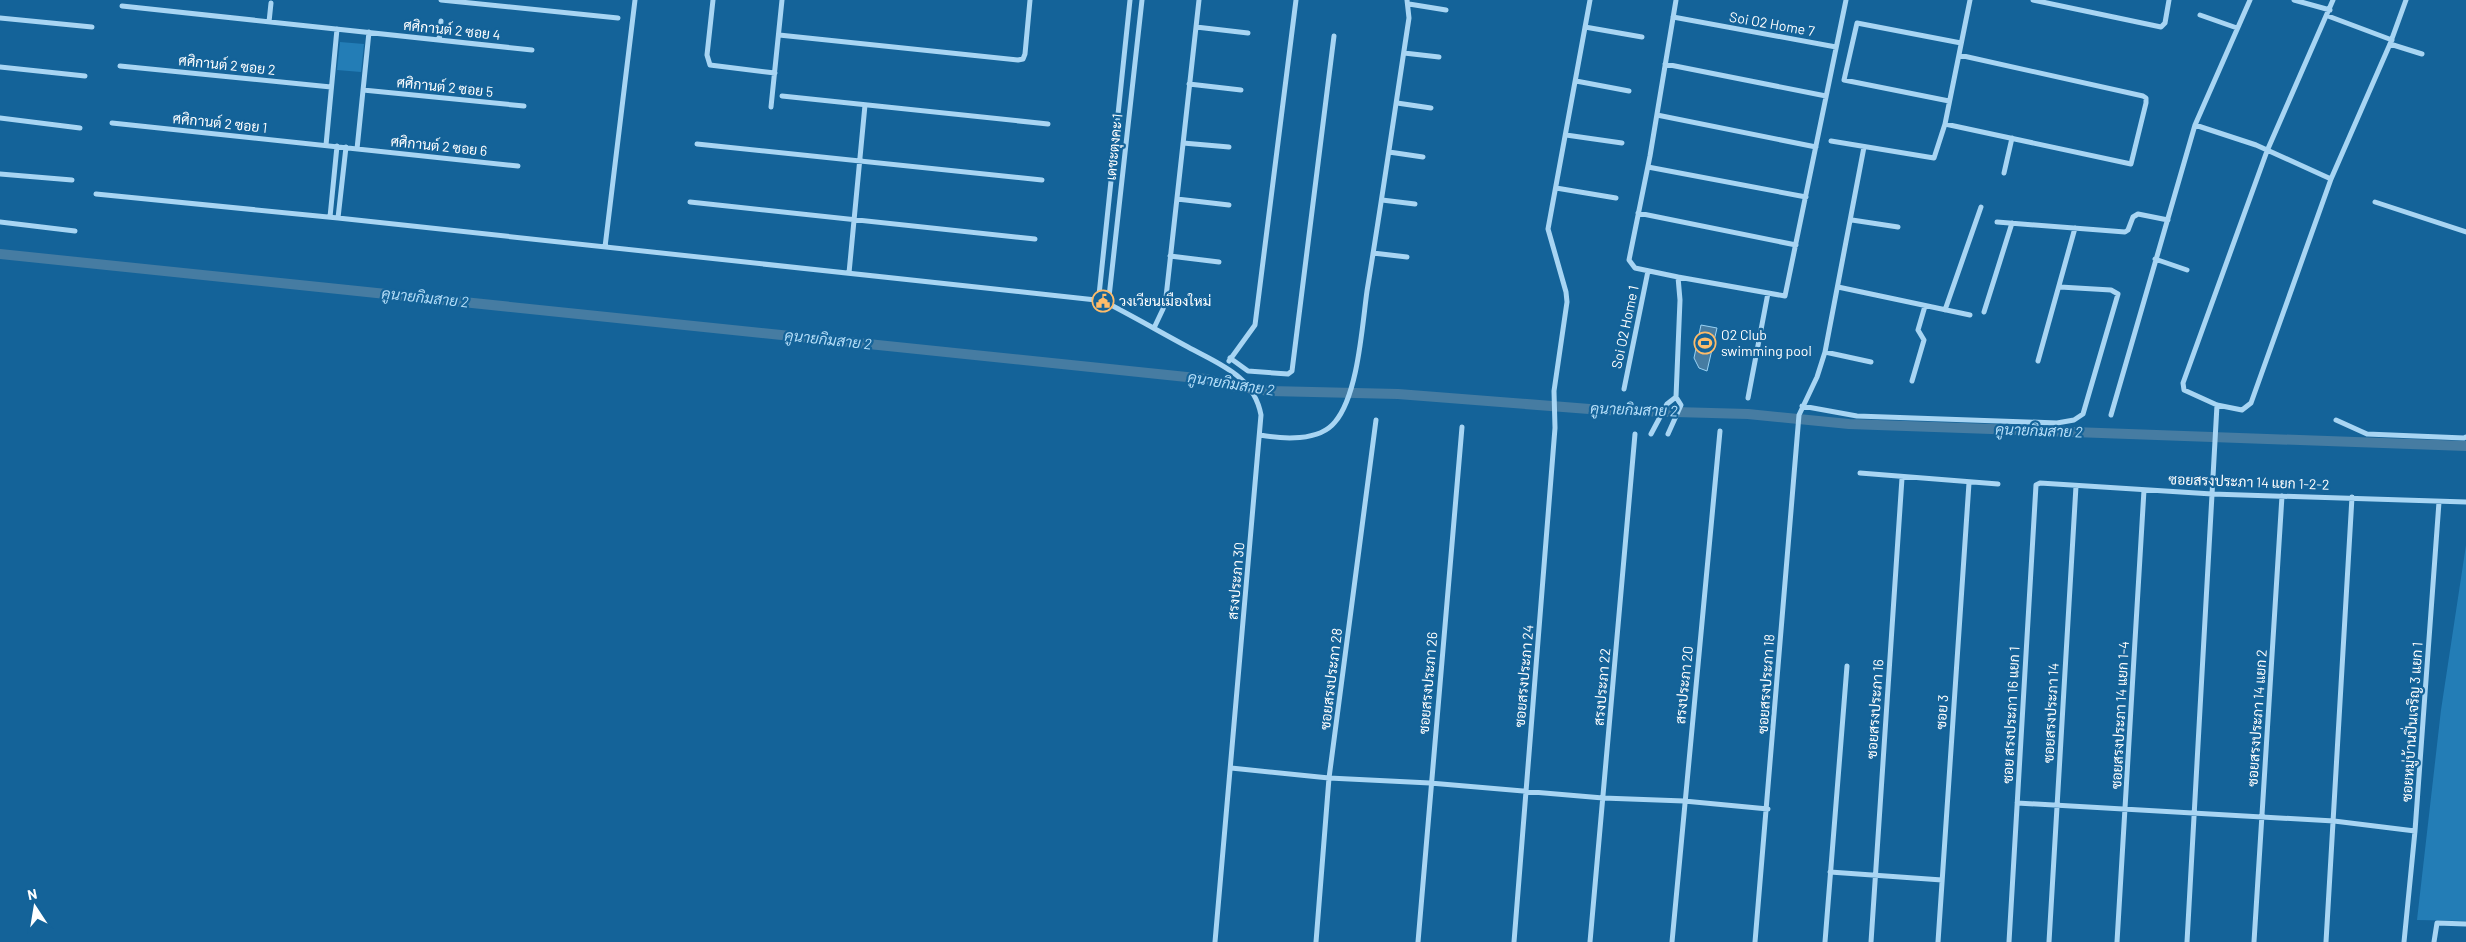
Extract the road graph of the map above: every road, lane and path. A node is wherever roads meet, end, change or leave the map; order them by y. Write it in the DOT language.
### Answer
graph roads {
  1 [pos="441,0"];
  2 [pos="635,0"];
  3 [pos="713,0"];
  4 [pos="782,0"];
  5 [pos="1030,0"];
  6 [pos="1130,0"];
  7 [pos="1142,0"];
  8 [pos="1199,0"];
  9 [pos="1296,0"];
  10 [pos="1590,0"];
  11 [pos="1676,0"];
  12 [pos="1838,0"];
  13 [pos="1970,0"];
  14 [pos="2033,0"];
  15 [pos="2170,0"];
  16 [pos="2250,0"];
  17 [pos="2294,0"];
  18 [pos="2333,0"];
  19 [pos="2406,0"];
  20 [pos="1846,1"];
  21 [pos="483,2"];
  22 [pos="1408,2"];
  23 [pos="272,3"];
  24 [pos="122,6"];
  25 [pos="1446,10"];
  26 [pos="2330,10"];
  27 [pos="2200,15"];
  28 [pos="2328,16"];
  29 [pos="1673,17"];
  30 [pos="0,18"];
  31 [pos="618,18"];
  32 [pos="441,21"];
  33 [pos="269,22"];
  34 [pos="92,27"];
  35 [pos="1196,27"];
  36 [pos="1586,27"];
  37 [pos="2237,28"];
  38 [pos="337,29"];
  39 [pos="369,32"];
  40 [pos="1248,33"];
  41 [pos="779,35"];
  42 [pos="1334,36"];
  43 [pos="1642,36"];
  44 [pos="439,40"];
  45 [pos="2391,42"];
  46 [pos="1961,43"];
  47 [pos="1836,47"];
  48 [pos="532,50"];
  49 [pos="1404,53"];
  50 [pos="2422,54"];
  51 [pos="1959,55"];
  52 [pos="1439,57"];
  53 [pos="1665,64"];
  54 [pos="120,66"];
  55 [pos="0,67"];
  56 [pos="775,73"];
  57 [pos="85,76"];
  58 [pos="1576,82"];
  59 [pos="1190,84"];
  60 [pos="331,87"];
  61 [pos="363,90"];
  62 [pos="1241,90"];
  63 [pos="1629,91"];
  64 [pos="782,96"];
  65 [pos="1826,96"];
  66 [pos="1950,100"];
  67 [pos="1397,103"];
  68 [pos="865,105"];
  69 [pos="524,106"];
  70 [pos="771,107"];
  71 [pos="1431,108"];
  72 [pos="1657,115"];
  73 [pos="0,118"];
  74 [pos="112,122"];
  75 [pos="1048,124"];
  76 [pos="1945,124"];
  77 [pos="2195,125"];
  78 [pos="80,128"];
  79 [pos="1566,135"];
  80 [pos="2012,138"];
  81 [pos="1831,141"];
  82 [pos="1183,143"];
  83 [pos="1622,143"];
  84 [pos="697,144"];
  85 [pos="326,145"];
  86 [pos="337,146"];
  87 [pos="346,147"];
  88 [pos="1229,147"];
  89 [pos="1816,147"];
  90 [pos="1864,147"];
  91 [pos="357,148"];
  92 [pos="2267,151"];
  93 [pos="1389,152"];
  94 [pos="1423,157"];
  95 [pos="860,161"];
  96 [pos="518,166"];
  97 [pos="1648,167"];
  98 [pos="2004,173"];
  99 [pos="0,174"];
  100 [pos="2331,178"];
  101 [pos="72,180"];
  102 [pos="1042,180"];
  103 [pos="1556,188"];
  104 [pos="96,194"];
  105 [pos="1806,197"];
  106 [pos="1616,198"];
  107 [pos="1177,200"];
  108 [pos="1382,200"];
  109 [pos="690,202"];
  110 [pos="2376,202"];
  111 [pos="1415,204"];
  112 [pos="1228,205"];
  113 [pos="1981,207"];
  114 [pos="1638,213"];
  115 [pos="330,217"];
  116 [pos="338,218"];
  117 [pos="853,220"];
  118 [pos="1852,220"];
  119 [pos="2168,220"];
  120 [pos="0,222"];
  121 [pos="1997,222"];
  122 [pos="2012,223"];
  123 [pos="1898,227"];
  124 [pos="2075,228"];
  125 [pos="75,231"];
  126 [pos="2466,232"];
  127 [pos="1035,239"];
  128 [pos="1796,245"];
  129 [pos="605,247"];
  130 [pos="1374,253"];
  131 [pos="1170,256"];
  132 [pos="1407,257"];
  133 [pos="2155,259"];
  134 [pos="1219,262"];
  135 [pos="2187,270"];
  136 [pos="1648,271"];
  137 [pos="849,273"];
  138 [pos="1678,277"];
  139 [pos="1838,287"];
  140 [pos="2060,287"];
  141 [pos="1768,293"];
  142 [pos="1109,296"];
  143 [pos="1098,298"];
  144 [pos="1109,304"];
  145 [pos="1924,306"];
  146 [pos="1945,310"];
  147 [pos="1984,312"];
  148 [pos="1970,315"];
  149 [pos="1154,328"];
  150 [pos="1825,352"];
  151 [pos="1230,358"];
  152 [pos="2038,361"];
  153 [pos="1871,362"];
  154 [pos="1228,367"];
  155 [pos="1912,381"];
  156 [pos="1624,388"];
  157 [pos="1676,397"];
  158 [pos="1748,398"];
  159 [pos="2218,405"];
  160 [pos="1802,406"];
  161 [pos="2111,414"];
  162 [pos="1376,420"];
  163 [pos="2336,420"];
  164 [pos="1462,427"];
  165 [pos="1669,431"];
  166 [pos="1720,431"];
  167 [pos="1635,434"];
  168 [pos="1651,434"];
  169 [pos="1260,435"];
  170 [pos="2466,437"];
  171 [pos="1860,473"];
  172 [pos="1902,478"];
  173 [pos="1969,483"];
  174 [pos="1998,484"];
  175 [pos="2076,486"];
  176 [pos="2034,488"];
  177 [pos="2144,490"];
  178 [pos="2212,494"];
  179 [pos="2282,496"];
  180 [pos="2352,497"];
  181 [pos="2439,502"];
  182 [pos="2466,502"];
  183 [pos="1847,666"];
  184 [pos="1231,768"];
  185 [pos="1329,778"];
  186 [pos="1430,783"];
  187 [pos="1526,792"];
  188 [pos="1603,798"];
  189 [pos="1684,801"];
  190 [pos="2018,803"];
  191 [pos="2057,805"];
  192 [pos="2126,809"];
  193 [pos="1768,810"];
  194 [pos="2194,813"];
  195 [pos="2262,817"];
  196 [pos="2334,821"];
  197 [pos="2416,831"];
  198 [pos="1830,872"];
  199 [pos="1875,876"];
  200 [pos="1942,880"];
  201 [pos="2466,924"];
  202 [pos="1215,942"];
  203 [pos="1316,942"];
  204 [pos="1418,942"];
  205 [pos="1514,942"];
  206 [pos="1590,942"];
  207 [pos="1672,942"];
  208 [pos="1755,942"];
  209 [pos="1825,942"];
  210 [pos="1871,942"];
  211 [pos="1938,942"];
  212 [pos="2009,942"];
  213 [pos="2049,942"];
  214 [pos="2117,942"];
  215 [pos="2187,942"];
  216 [pos="2254,942"];
  217 [pos="2326,942"];
  218 [pos="2404,942"];
  219 [pos="2434,942"];
  1 -- 21 [label="street"];
  2 -- 129 [label="street"];
  3 -- 56 [label="street"];
  4 -- 41 [label="street"];
  5 -- 41 [label="street"];
  6 -- 143 [label="street, เดชะตุงคะ 1"];
  7 -- 142 [label="street, เดชะตุงคะ 1"];
  8 -- 35 [label="street"];
  9 -- 151 [label="street"];
  10 -- 36 [label="street, ซอยสรงประภา 24"];
  11 -- 29 [label="street"];
  12 -- 20 [label="street"];
  13 -- 46 [label="street"];
  14 -- 15 [label="street"];
  16 -- 37 [label="street"];
  17 -- 26 [label="street"];
  18 -- 26 [label="street"];
  19 -- 45 [label="street"];
  20 -- 47 [label="street"];
  21 -- 31 [label="street"];
  22 -- 25 [label="street"];
  22 -- 49 [label="street"];
  23 -- 33 [label="street"];
  24 -- 33 [label="street, ศศิกานต์ 2 ซอย 4"];
  26 -- 28 [label="street"];
  27 -- 37 [label="street"];
  28 -- 45 [label="street"];
  28 -- 92 [label="street"];
  29 -- 47 [label="street, Soi O2 Home 7"];
  29 -- 53 [label="street"];
  30 -- 34 [label="street"];
  32 -- 44 [label="street"];
  33 -- 38 [label="street, ศศิกานต์ 2 ซอย 4"];
  35 -- 40 [label="street"];
  35 -- 59 [label="street"];
  36 -- 43 [label="street"];
  36 -- 58 [label="street, ซอยสรงประภา 24"];
  37 -- 77 [label="street"];
  38 -- 39 [label="street, ศศิกานต์ 2 ซอย 4"];
  38 -- 60 [label="street"];
  39 -- 44 [label="street, ศศิกานต์ 2 ซอย 4"];
  39 -- 61 [label="street"];
  41 -- 56 [label="street"];
  42 -- 151 [label="street"];
  44 -- 48 [label="street, ศศิกานต์ 2 ซอย 4"];
  45 -- 50 [label="street"];
  45 -- 100 [label="street"];
  46 -- 51 [label="street"];
  46 -- 66 [label="street"];
  47 -- 65 [label="street"];
  49 -- 52 [label="street"];
  49 -- 67 [label="street"];
  51 -- 66 [label="street"];
  51 -- 80 [label="street"];
  53 -- 65 [label="street"];
  53 -- 72 [label="street"];
  54 -- 60 [label="street, ศศิกานต์ 2 ซอย 2"];
  55 -- 57 [label="street"];
  56 -- 70 [label="street"];
  58 -- 63 [label="street"];
  58 -- 79 [label="street, ซอยสรงประภา 24"];
  59 -- 62 [label="street"];
  59 -- 82 [label="street"];
  60 -- 85 [label="street"];
  61 -- 69 [label="street, ศศิกานต์ 2 ซอย 5"];
  61 -- 91 [label="street"];
  64 -- 68 [label="street"];
  65 -- 89 [label="street"];
  66 -- 76 [label="street"];
  67 -- 71 [label="street"];
  67 -- 93 [label="street"];
  68 -- 75 [label="street"];
  68 -- 95 [label="street"];
  72 -- 89 [label="street"];
  72 -- 97 [label="street"];
  73 -- 78 [label="street"];
  74 -- 85 [label="street, ศศิกานต์ 2 ซอย 1"];
  76 -- 80 [label="street"];
  76 -- 90 [label="street"];
  77 -- 92 [label="street"];
  77 -- 119 [label="street"];
  79 -- 83 [label="street"];
  79 -- 103 [label="street, ซอยสรงประภา 24"];
  80 -- 98 [label="street"];
  81 -- 90 [label="street"];
  82 -- 88 [label="street"];
  82 -- 107 [label="street"];
  84 -- 95 [label="street"];
  85 -- 86 [label="street, ศศิกานต์ 2 ซอย 1"];
  86 -- 87 [label="street, ศศิกานต์ 2 ซอย 1"];
  86 -- 115 [label="street"];
  87 -- 91 [label="street, ศศิกานต์ 2 ซอย 6"];
  87 -- 116 [label="street"];
  89 -- 105 [label="street"];
  90 -- 118 [label="street, ซอยสรงประภา 18"];
  91 -- 96 [label="street, ศศิกานต์ 2 ซอย 6"];
  92 -- 100 [label="street"];
  92 -- 159 [label="street"];
  93 -- 94 [label="street"];
  93 -- 108 [label="street"];
  95 -- 102 [label="street"];
  95 -- 117 [label="street"];
  97 -- 105 [label="street"];
  97 -- 114 [label="street"];
  99 -- 101 [label="street"];
  100 -- 159 [label="street"];
  103 -- 106 [label="street"];
  103 -- 187 [label="street, ซอยสรงประภา 24"];
  104 -- 115 [label="street"];
  105 -- 128 [label="street"];
  107 -- 112 [label="street"];
  107 -- 131 [label="street"];
  108 -- 111 [label="street"];
  108 -- 130 [label="street"];
  109 -- 117 [label="street"];
  110 -- 126 [label="street"];
  113 -- 146 [label="street"];
  114 -- 128 [label="street"];
  114 -- 136 [label="street"];
  115 -- 116 [label="street"];
  116 -- 129 [label="street"];
  117 -- 127 [label="street"];
  117 -- 137 [label="street"];
  118 -- 123 [label="street"];
  118 -- 139 [label="street, ซอยสรงประภา 18"];
  119 -- 124 [label="street"];
  119 -- 133 [label="street"];
  120 -- 125 [label="street"];
  121 -- 122 [label="street"];
  122 -- 124 [label="street"];
  122 -- 147 [label="street"];
  124 -- 140 [label="street"];
  128 -- 141 [label="street"];
  129 -- 137 [label="street"];
  130 -- 132 [label="street"];
  130 -- 169 [label="street"];
  131 -- 134 [label="street"];
  131 -- 149 [label="street"];
  133 -- 135 [label="street"];
  133 -- 161 [label="street"];
  136 -- 138 [label="street"];
  136 -- 156 [label="street, Soi O2 Home 1"];
  137 -- 143 [label="street"];
  138 -- 141 [label="street"];
  138 -- 157 [label="street"];
  139 -- 145 [label="street"];
  139 -- 150 [label="street, ซอยสรงประภา 18"];
  140 -- 152 [label="street"];
  140 -- 160 [label="street"];
  141 -- 158 [label="street"];
  142 -- 143 [label="street"];
  142 -- 144 [label="street, เดชะตุงคะ 1"];
  143 -- 144 [label="street, สรงประภา 30"];
  144 -- 149 [label="street, สรงประภา 30"];
  145 -- 146 [label="street"];
  145 -- 155 [label="street"];
  146 -- 148 [label="street"];
  149 -- 154 [label="street, สรงประภา 30"];
  150 -- 153 [label="street"];
  150 -- 160 [label="street, ซอยสรงประภา 18"];
  151 -- 154 [label="street"];
  154 -- 169 [label="street, สรงประภา 30"];
  157 -- 165 [label="street"];
  157 -- 168 [label="street"];
  159 -- 178 [label="street"];
  160 -- 193 [label="street, ซอยสรงประภา 18"];
  162 -- 185 [label="street, ซอยสรงประภา 28"];
  163 -- 170 [label="street"];
  164 -- 186 [label="street, ซอยสรงประภา 26"];
  166 -- 189 [label="street, สรงประภา 20"];
  167 -- 188 [label="street, สรงประภา 22"];
  169 -- 184 [label="street, สรงประภา 30"];
  171 -- 172 [label="street"];
  172 -- 173 [label="street"];
  172 -- 199 [label="street, ซอยสรงประภา 16"];
  173 -- 174 [label="street"];
  173 -- 200 [label="street, ซอย 3"];
  175 -- 176 [label="street, ซอยสรงประภา 14 แยก 1-2-2"];
  175 -- 177 [label="street, ซอยสรงประภา 14 แยก 1-2-2"];
  175 -- 191 [label="street, ซอยสรงประภา 14"];
  176 -- 190 [label="street, ซอย สรงประภา 16 แยก 1"];
  177 -- 178 [label="street, ซอยสรงประภา 14 แยก 1-2-2"];
  177 -- 192 [label="street, ซอยสรงประภา 14 แยก 1-4"];
  178 -- 179 [label="street, ซอยสรงประภา 14 แยก 1-2-2"];
  178 -- 194 [label="street"];
  179 -- 180 [label="street, ซอยสรงประภา 14 แยก 1-2-2"];
  179 -- 195 [label="street, ซอยสรงประภา 14 แยก 2"];
  180 -- 181 [label="street, ซอยสรงประภา 14 แยก 1-2-2"];
  180 -- 196 [label="street"];
  181 -- 182 [label="street, ซอยสรงประภา 14 แยก 1-2-2"];
  181 -- 197 [label="street, ซอยหมู่บ้านปิ่นเจริญ 3 แยก 1"];
  183 -- 198 [label="street"];
  184 -- 185 [label="street"];
  184 -- 202 [label="street, สรงประภา 30"];
  185 -- 186 [label="street"];
  185 -- 203 [label="street, ซอยสรงประภา 28"];
  186 -- 187 [label="street"];
  186 -- 204 [label="street, ซอยสรงประภา 26"];
  187 -- 188 [label="street"];
  187 -- 205 [label="street, ซอยสรงประภา 24"];
  188 -- 189 [label="street"];
  188 -- 206 [label="street, สรงประภา 22"];
  189 -- 193 [label="street"];
  189 -- 207 [label="street, สรงประภา 20"];
  190 -- 191 [label="street"];
  190 -- 212 [label="street, ซอย สรงประภา 16 แยก 1"];
  191 -- 192 [label="street"];
  191 -- 213 [label="street, ซอยสรงประภา 14"];
  192 -- 194 [label="street"];
  192 -- 214 [label="street, ซอยสรงประภา 14 แยก 1-4"];
  193 -- 208 [label="street, ซอยสรงประภา 18"];
  194 -- 195 [label="street"];
  194 -- 215 [label="street"];
  195 -- 196 [label="street"];
  195 -- 216 [label="street, ซอยสรงประภา 14 แยก 2"];
  196 -- 197 [label="street"];
  196 -- 217 [label="street"];
  197 -- 218 [label="street, ซอยหมู่บ้านปิ่นเจริญ 3 แยก 1"];
  198 -- 199 [label="street"];
  198 -- 209 [label="street"];
  199 -- 200 [label="street"];
  199 -- 210 [label="street, ซอยสรงประภา 16"];
  200 -- 211 [label="street, ซอย 3"];
  201 -- 219 [label="street"];
}
